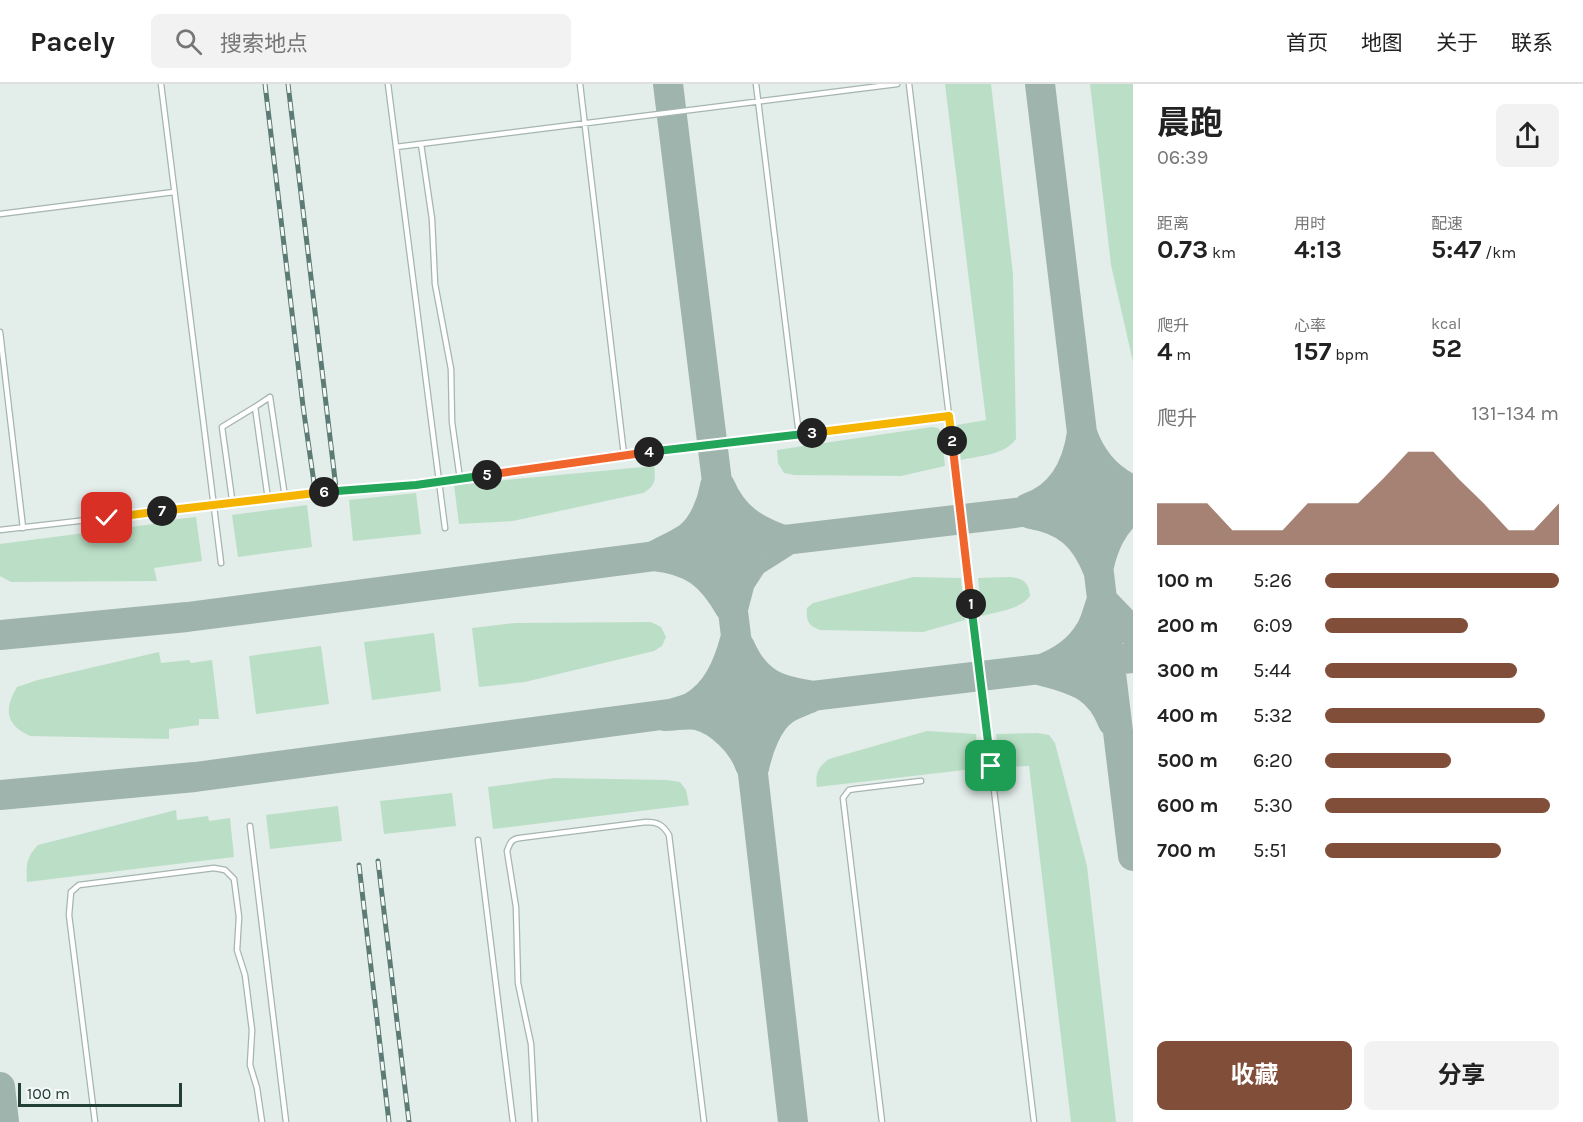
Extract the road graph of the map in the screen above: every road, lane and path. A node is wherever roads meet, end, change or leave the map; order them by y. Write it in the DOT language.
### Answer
graph roads {
  1 [pos="161,84"];
  2 [pos="388,84"];
  3 [pos="580,84"];
  4 [pos="756,84"];
  5 [pos="897,84"];
  6 [pos="909,84"];
  7 [pos="758,102"];
  8 [pos="584,123"];
  9 [pos="421,144"];
  10 [pos="396,147"];
  11 [pos="174,192"];
  12 [pos="0,214"];
  13 [pos="0,332"];
  14 [pos="255,407"];
  15 [pos="949,416"];
  16 [pos="799,435"];
  17 [pos="624,455"];
  18 [pos="460,479"];
  19 [pos="285,496"];
  20 [pos="268,499"];
  21 [pos="238,502"];
  22 [pos="23,528"];
  23 [pos="445,528"];
  24 [pos="0,531"];
  25 [pos="221,563"];
  26 [pos="921,781"];
  27 [pos="250,826"];
  28 [pos="478,840"];
  29 [pos="95,1122"];
  30 [pos="262,1122"];
  31 [pos="286,1122"];
  32 [pos="513,1122"];
  33 [pos="535,1122"];
  34 [pos="704,1122"];
  35 [pos="882,1122"];
  36 [pos="1034,1122"];
  1 -- 11 [label="lane"];
  2 -- 10 [label="lane"];
  3 -- 8 [label="lane"];
  4 -- 7 [label="lane"];
  5 -- 7 [label="lane"];
  6 -- 15 [label="lane"];
  7 -- 8 [label="lane"];
  7 -- 16 [label="lane"];
  8 -- 9 [label="lane"];
  8 -- 17 [label="lane"];
  9 -- 10 [label="lane"];
  9 -- 18 [label="lane"];
  10 -- 23 [label="lane"];
  11 -- 12 [label="lane"];
  11 -- 25 [label="lane"];
  13 -- 22 [label="lane"];
  14 -- 19 [label="lane"];
  14 -- 20 [label="lane"];
  14 -- 21 [label="lane"];
  15 -- 16 [label="lane"];
  15 -- 36 [label="lane"];
  16 -- 17 [label="lane"];
  17 -- 18 [label="lane"];
  18 -- 19 [label="lane, bridge"];
  19 -- 20 [label="lane"];
  20 -- 21 [label="lane"];
  21 -- 22 [label="lane, bridge"];
  22 -- 24 [label="lane"];
  26 -- 35 [label="lane"];
  27 -- 31 [label="lane"];
  28 -- 32 [label="lane"];
  29 -- 30 [label="lane"];
  33 -- 34 [label="lane"];
}
